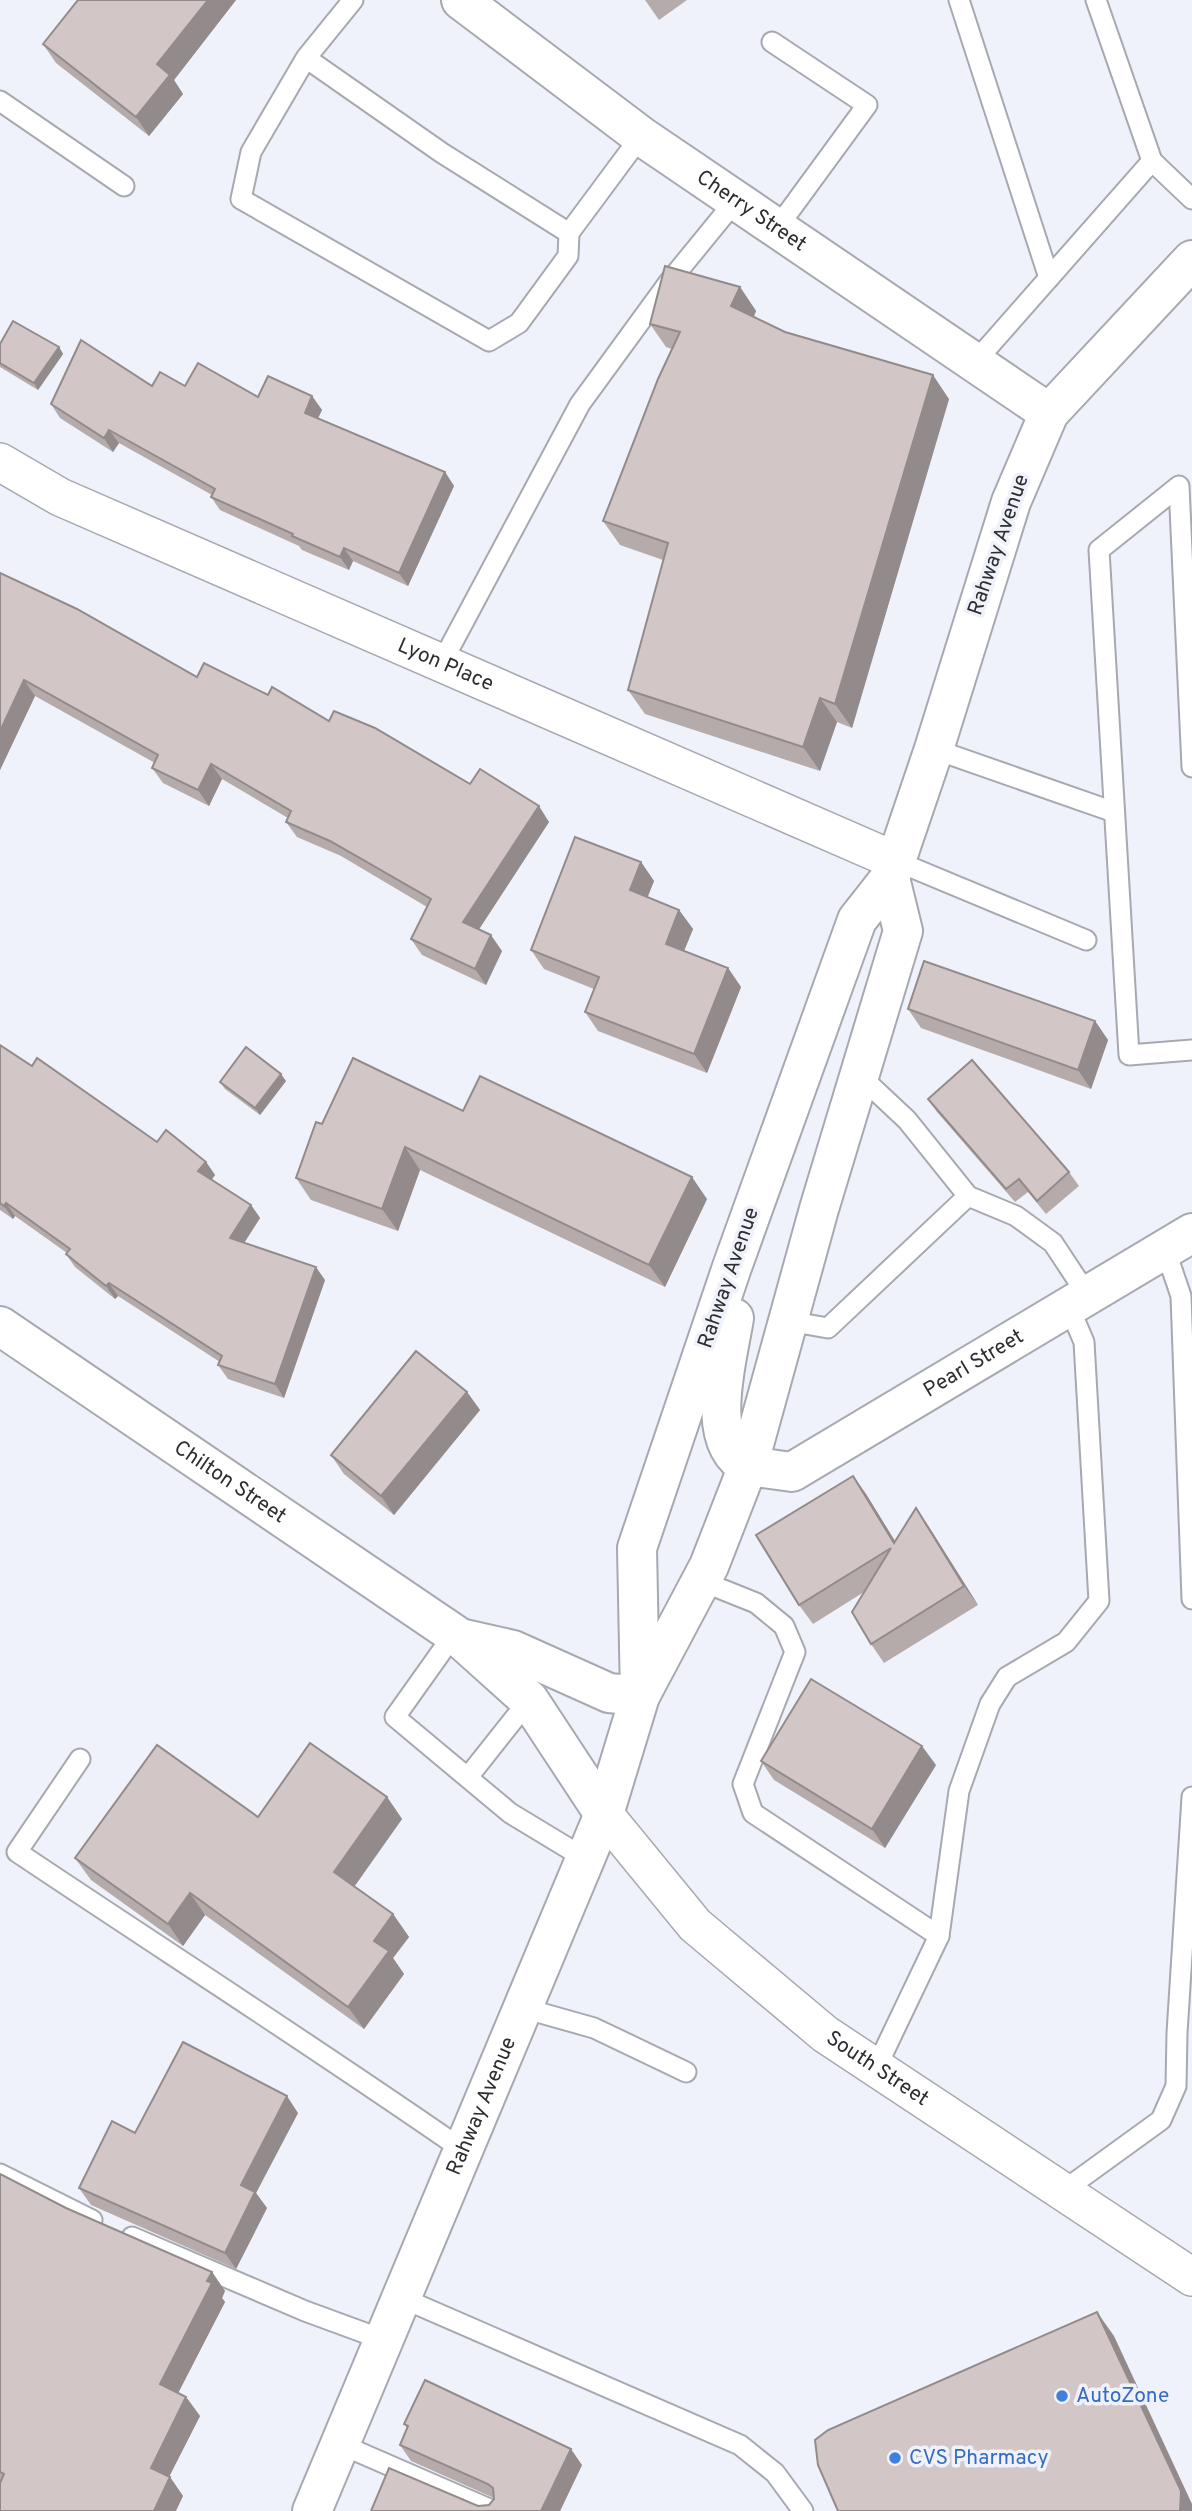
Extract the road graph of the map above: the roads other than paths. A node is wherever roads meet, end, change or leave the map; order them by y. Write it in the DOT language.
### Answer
graph roads {
  1 [pos="353,0"];
  2 [pos="461,0"];
  3 [pos="959,0"];
  4 [pos="1096,0"];
  5 [pos="772,43"];
  6 [pos="306,58"];
  7 [pos="0,101"];
  8 [pos="641,136"];
  9 [pos="1152,161"];
  10 [pos="124,186"];
  11 [pos="1192,199"];
  12 [pos="736,200"];
  13 [pos="777,228"];
  14 [pos="569,233"];
  15 [pos="1192,260"];
  16 [pos="1049,278"];
  17 [pos="975,362"];
  18 [pos="1049,413"];
  19 [pos="0,462"];
  20 [pos="441,664"];
  21 [pos="934,750"];
  22 [pos="1192,767"];
  23 [pos="1114,812"];
  24 [pos="893,870"];
  25 [pos="1086,940"];
  26 [pos="1192,1050"];
  27 [pos="859,1075"];
  28 [pos="968,1196"];
  29 [pos="752,1212"];
  30 [pos="1179,1241"];
  31 [pos="1079,1301"];
  32 [pos="788,1321"];
  33 [pos="0,1326"];
  34 [pos="748,1466"];
  35 [pos="701,1581"];
  36 [pos="1192,1599"];
  37 [pos="457,1636"];
  38 [pos="640,1696"];
  39 [pos="529,1700"];
  40 [pos="80,1759"];
  41 [pos="468,1777"];
  42 [pos="1192,1797"];
  43 [pos="604,1814"];
  44 [pos="586,1858"];
  45 [pos="939,1936"];
  46 [pos="523,2008"];
  47 [pos="876,2068"];
  48 [pos="686,2072"];
  49 [pos="463,2150"];
  50 [pos="0,2174"];
  51 [pos="1063,2191"];
  52 [pos="1192,2277"];
  53 [pos="402,2298"];
  54 [pos="384,2340"];
  55 [pos="340,2444"];
  56 [pos="313,2511"];
  57 [pos="494,2511"];
  58 [pos="803,2511"];
  1 -- 6 [label="lane"];
  2 -- 8 [label="main road, Cherry Street"];
  3 -- 16 [label="lane"];
  4 -- 9 [label="lane"];
  5 -- 13 [label="lane"];
  6 -- 14 [label="lane"];
  6 -- 14 [label="lane"];
  7 -- 10 [label="lane"];
  8 -- 12 [label="main road, Cherry Street"];
  8 -- 14 [label="lane"];
  9 -- 11 [label="lane"];
  9 -- 16 [label="lane"];
  12 -- 13 [label="main road, Cherry Street"];
  12 -- 20 [label="lane"];
  13 -- 17 [label="main road, Cherry Street"];
  15 -- 18 [label="main road, Rahway Avenue"];
  16 -- 17 [label="lane"];
  17 -- 18 [label="main road, Cherry Street"];
  18 -- 21 [label="main road, Rahway Avenue"];
  19 -- 20 [label="street, Lyon Place"];
  20 -- 24 [label="street, Lyon Place"];
  21 -- 23 [label="lane"];
  21 -- 24 [label="main road, Rahway Avenue"];
  22 -- 23 [label="lane"];
  23 -- 26 [label="lane"];
  24 -- 25 [label="lane"];
  24 -- 27 [label="main road, Rahway Avenue"];
  24 -- 29 [label="main road, Rahway Avenue"];
  27 -- 28 [label="lane"];
  27 -- 32 [label="main road, Rahway Avenue"];
  28 -- 31 [label="lane"];
  28 -- 32 [label="lane"];
  29 -- 34 [label="main road"];
  29 -- 38 [label="main road, Rahway Avenue"];
  30 -- 31 [label="main road, Pearl Street"];
  30 -- 36 [label="lane"];
  31 -- 34 [label="main road, Pearl Street"];
  31 -- 45 [label="lane"];
  32 -- 34 [label="main road, Rahway Avenue"];
  33 -- 37 [label="main road, Chilton Street"];
  34 -- 35 [label="main road, Rahway Avenue"];
  35 -- 38 [label="main road, Rahway Avenue"];
  35 -- 45 [label="lane"];
  37 -- 38 [label="main road, Chilton Street"];
  37 -- 39 [label="main road, Chilton Street"];
  37 -- 41 [label="lane"];
  38 -- 43 [label="main road, Rahway Avenue"];
  39 -- 41 [label="lane"];
  39 -- 43 [label="main road, Chilton Street"];
  40 -- 49 [label="lane"];
  41 -- 44 [label="lane"];
  42 -- 51 [label="lane"];
  43 -- 44 [label="main road, Rahway Avenue"];
  43 -- 47 [label="street, South Street"];
  44 -- 46 [label="main road, Rahway Avenue"];
  45 -- 47 [label="lane"];
  46 -- 48 [label="lane"];
  46 -- 49 [label="main road, Rahway Avenue"];
  47 -- 51 [label="street, South Street"];
  49 -- 53 [label="main road, Rahway Avenue"];
  50 -- 54 [label="lane"];
  51 -- 52 [label="street, South Street"];
  53 -- 54 [label="main road, Rahway Avenue"];
  53 -- 58 [label="lane"];
  54 -- 55 [label="main road, Rahway Avenue"];
  55 -- 56 [label="main road, Rahway Avenue"];
  55 -- 57 [label="lane"];
}
